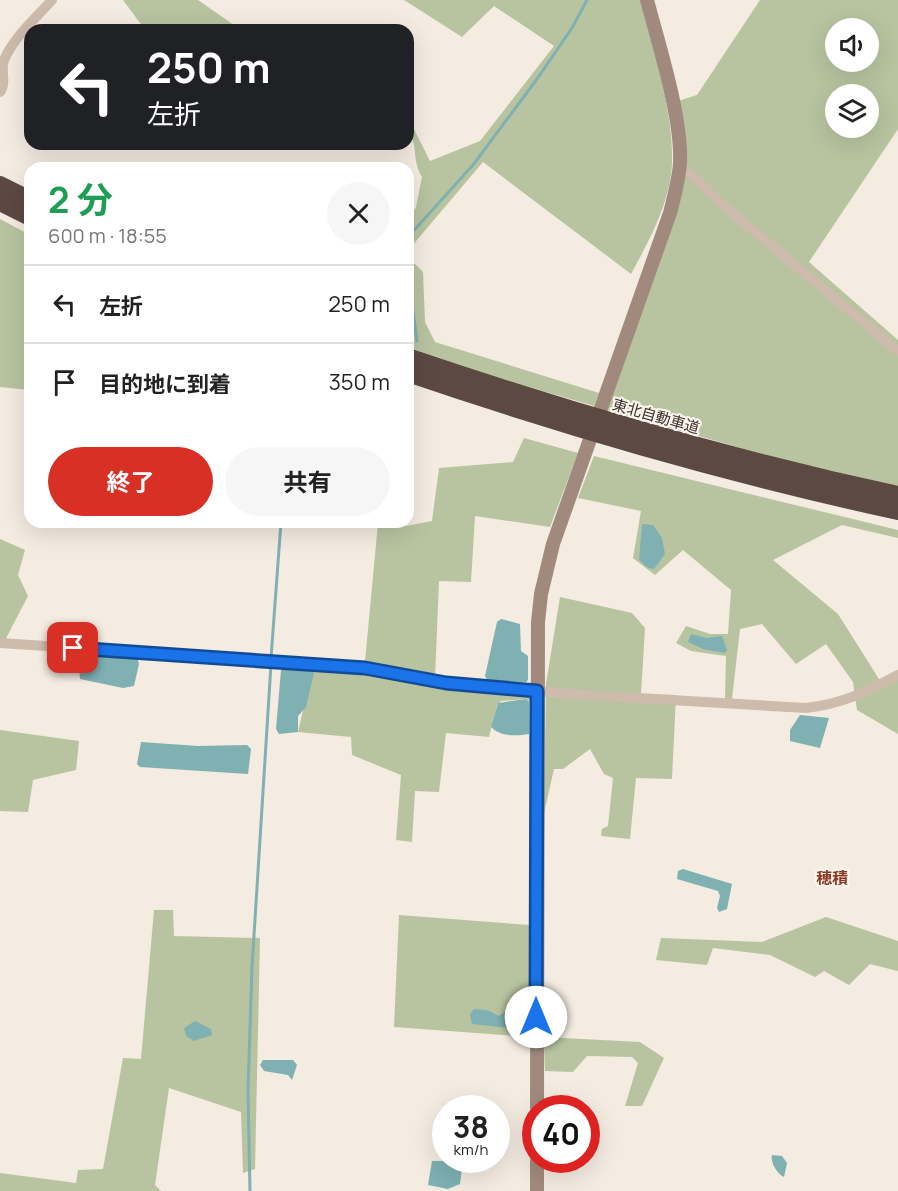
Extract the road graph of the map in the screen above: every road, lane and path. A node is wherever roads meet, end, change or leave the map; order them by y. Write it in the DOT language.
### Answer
graph roads {
  1 [pos="52,0"];
  2 [pos="647,0"];
  3 [pos="31,24"];
  4 [pos="24,32"];
  5 [pos="0,92"];
  6 [pos="680,164"];
  7 [pos="0,185"];
  8 [pos="24,197"];
  9 [pos="0,202"];
  10 [pos="24,214"];
  11 [pos="898,351"];
  12 [pos="414,359"];
  13 [pos="414,375"];
  14 [pos="898,495"];
  15 [pos="898,511"];
  16 [pos="0,643"];
  17 [pos="898,675"];
  18 [pos="537,691"];
  19 [pos="537,1095"];
  20 [pos="537,1173"];
  21 [pos="537,1191"];
  1 -- 3 [label="street"];
  2 -- 6 [label="street"];
  4 -- 5 [label="street"];
  6 -- 11 [label="street"];
  6 -- 18 [label="street"];
  7 -- 8 [label="highway"];
  9 -- 10 [label="highway"];
  12 -- 14 [label="highway, 東北自動車道"];
  13 -- 15 [label="highway"];
  16 -- 18 [label="street"];
  17 -- 18 [label="street"];
  18 -- 19 [label="street"];
  20 -- 21 [label="street"];
}
